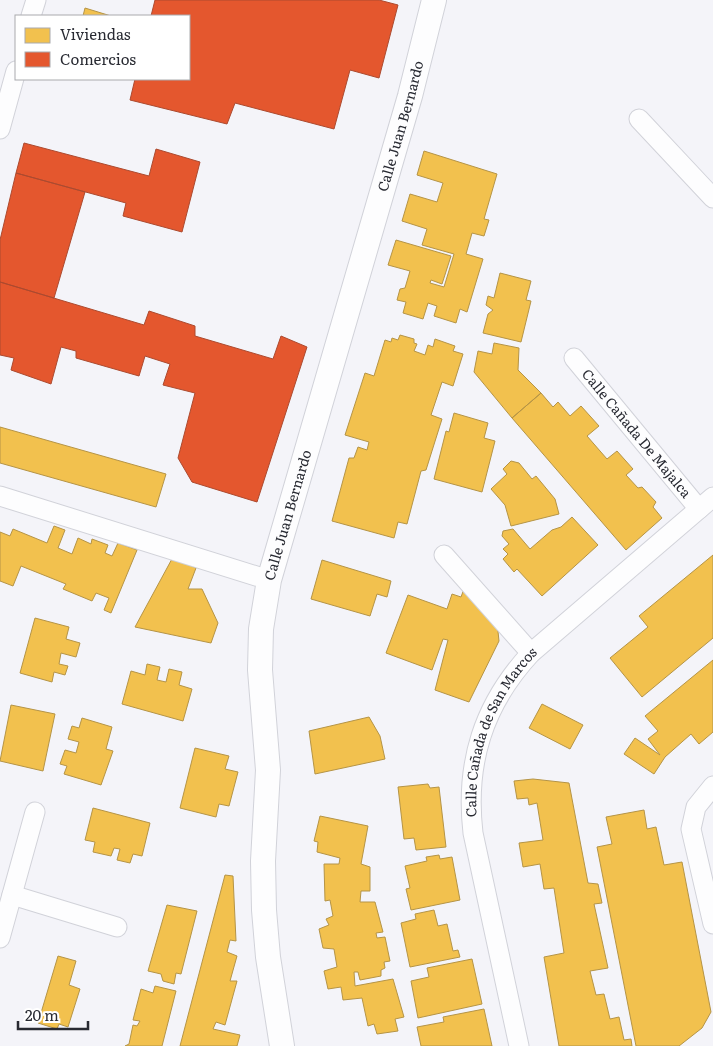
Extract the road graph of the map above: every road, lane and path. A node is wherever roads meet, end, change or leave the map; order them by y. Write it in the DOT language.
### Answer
graph roads {
  1 [pos="36,0"];
  2 [pos="434,0"];
  3 [pos="31,15"];
  4 [pos="9,80"];
  5 [pos="639,119"];
  6 [pos="0,129"];
  7 [pos="713,198"];
  8 [pos="574,358"];
  9 [pos="0,496"];
  10 [pos="713,497"];
  11 [pos="699,509"];
  12 [pos="444,555"];
  13 [pos="269,580"];
  14 [pos="531,653"];
  15 [pos="713,786"];
  16 [pos="35,812"];
  17 [pos="12,895"];
  18 [pos="713,924"];
  19 [pos="117,927"];
  20 [pos="0,938"];
  21 [pos="282,1046"];
  22 [pos="519,1046"];
  1 -- 3 [label="street"];
  2 -- 13 [label="street, Calle Juan Bernardo"];
  4 -- 6 [label="street"];
  5 -- 7 [label="street"];
  8 -- 11 [label="street, Calle Cañada De Majalca"];
  9 -- 13 [label="street"];
  10 -- 11 [label="street, Calle Cañada de San Marcos"];
  11 -- 14 [label="street, Calle Cañada de San Marcos"];
  12 -- 14 [label="street"];
  13 -- 21 [label="street, Calle Juan Bernardo"];
  14 -- 22 [label="street, Calle Cañada de San Marcos"];
  15 -- 18 [label="street"];
  16 -- 17 [label="street"];
  17 -- 19 [label="street"];
  17 -- 20 [label="street"];
}
